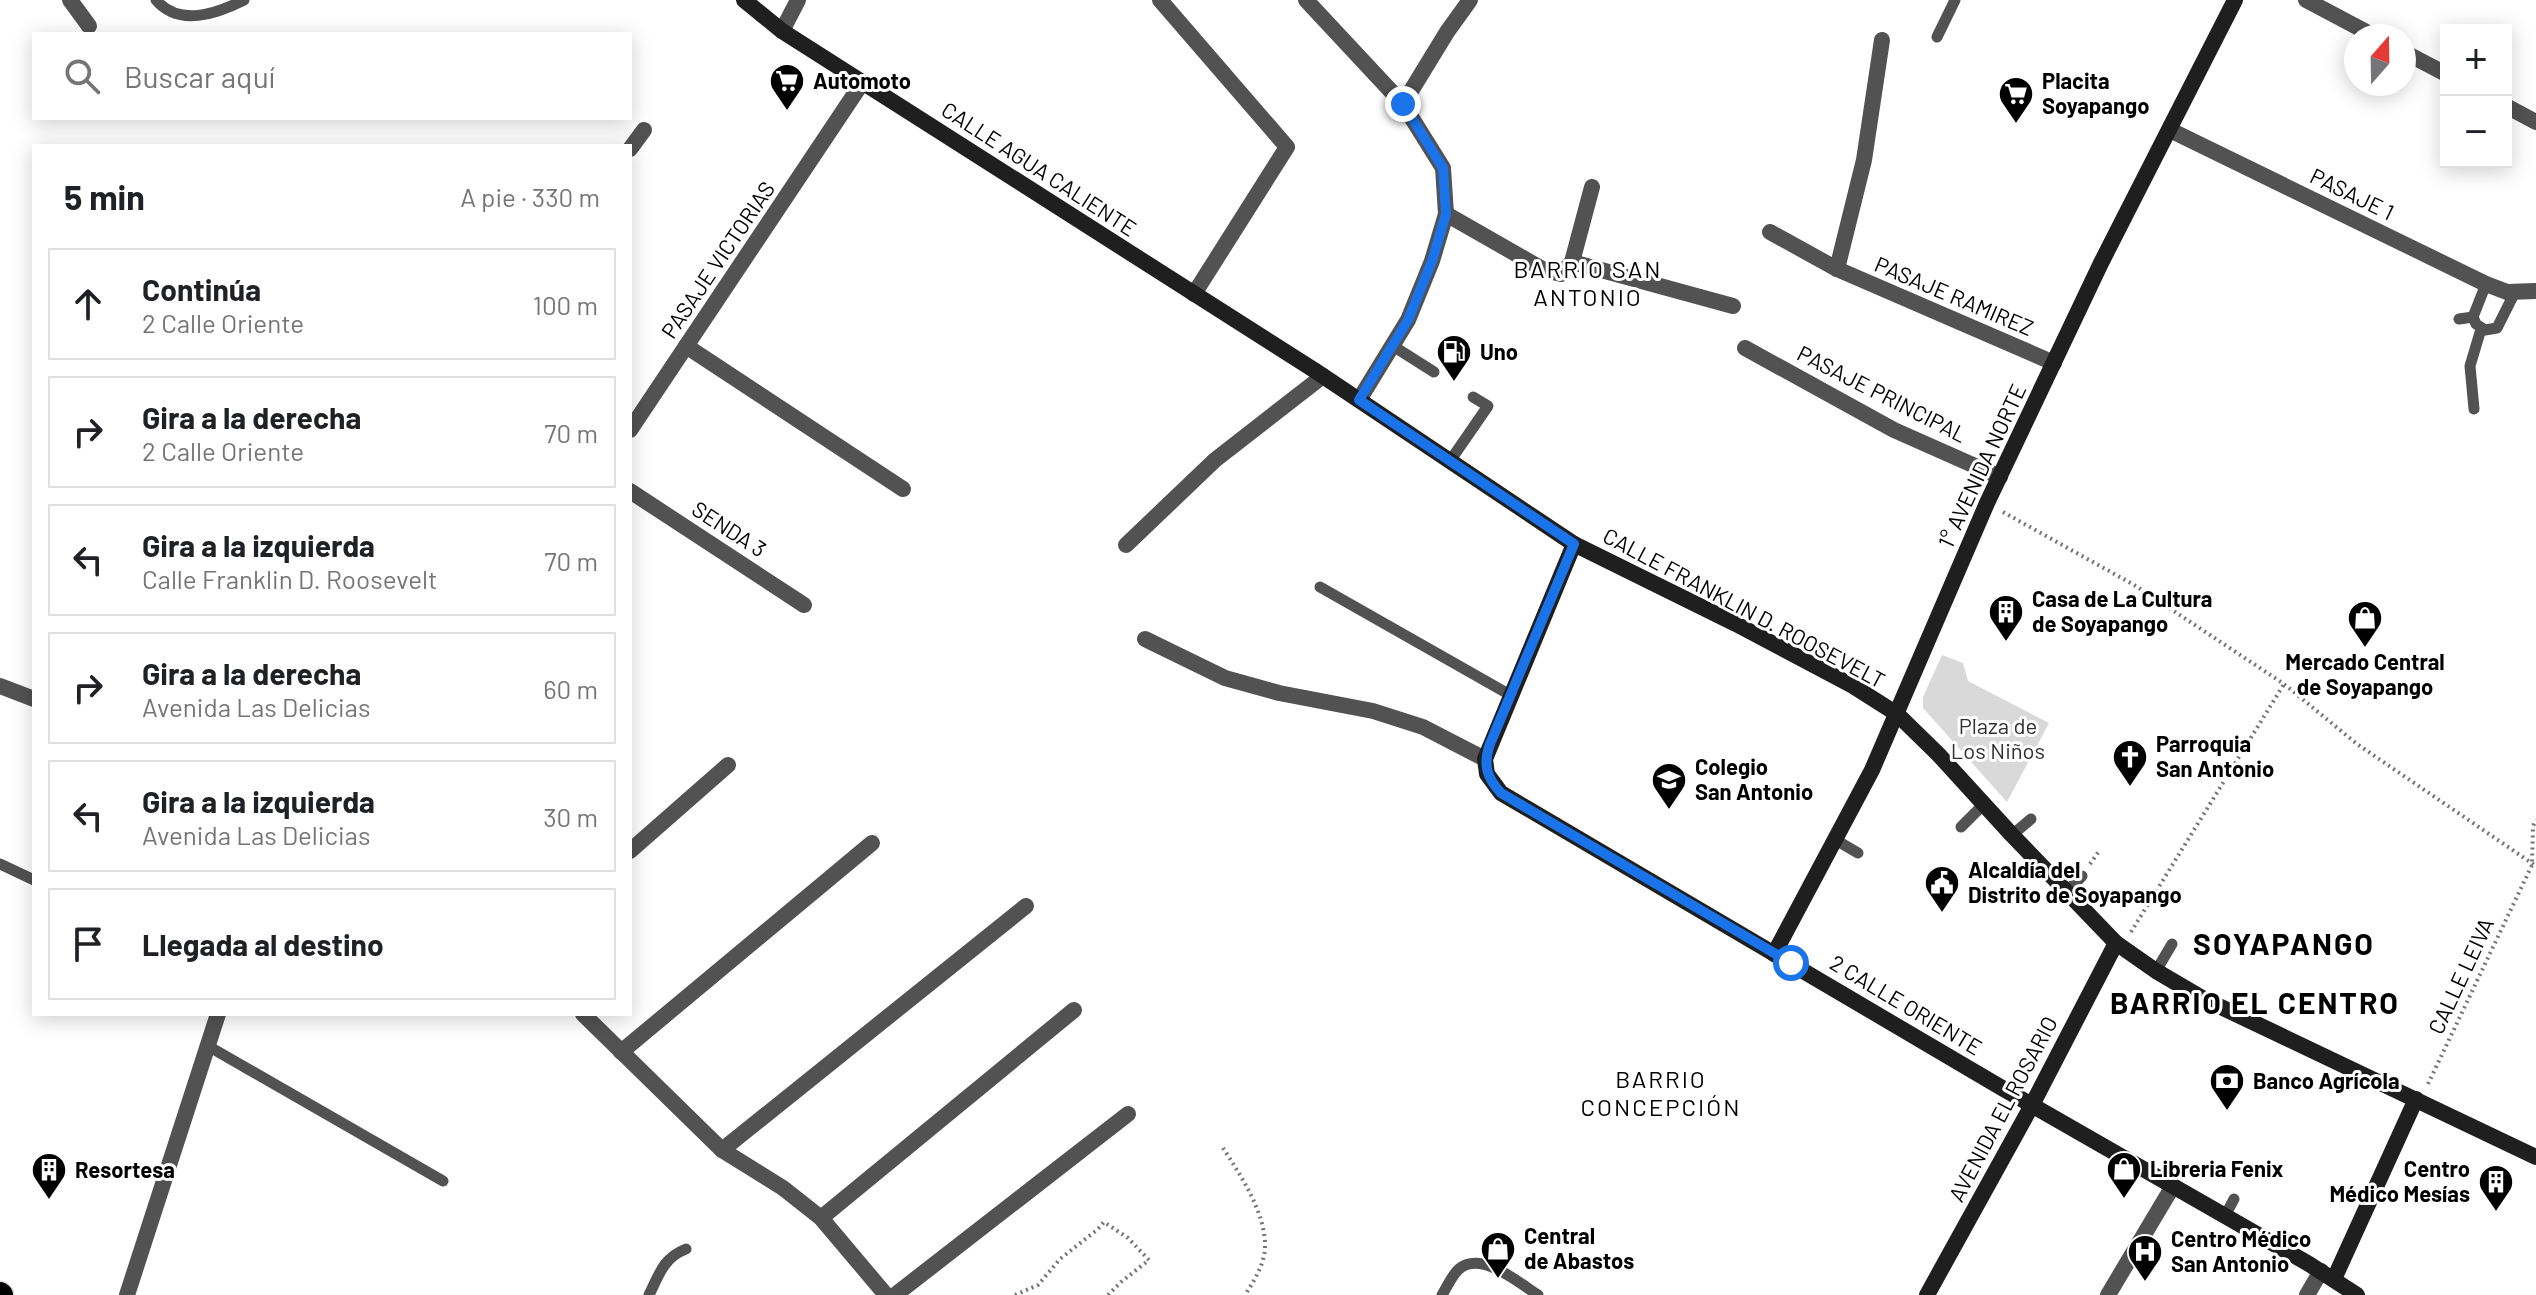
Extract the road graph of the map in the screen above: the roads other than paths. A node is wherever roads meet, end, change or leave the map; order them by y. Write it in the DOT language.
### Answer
graph roads {
  1 [pos="70,0"];
  2 [pos="156,0"];
  3 [pos="244,0"];
  4 [pos="744,0"];
  5 [pos="798,0"];
  6 [pos="1160,0"];
  7 [pos="1306,0"];
  8 [pos="1470,0"];
  9 [pos="1955,0"];
  10 [pos="2235,0"];
  11 [pos="2306,0"];
  12 [pos="2351,24"];
  13 [pos="89,26"];
  14 [pos="782,31"];
  15 [pos="1937,37"];
  16 [pos="1882,40"];
  17 [pos="2416,58"];
  18 [pos="2440,71"];
  19 [pos="862,83"];
  20 [pos="1403,104"];
  21 [pos="2512,109"];
  22 [pos="2536,122"];
  23 [pos="644,130"];
  24 [pos="2170,130"];
  25 [pos="632,146"];
  26 [pos="1592,187"];
  27 [pos="1446,214"];
  28 [pos="1770,232"];
  29 [pos="1572,262"];
  30 [pos="1837,269"];
  31 [pos="2486,284"];
  32 [pos="2536,291"];
  33 [pos="2515,292"];
  34 [pos="1194,294"];
  35 [pos="1733,306"];
  36 [pos="2473,317"];
  37 [pos="2459,319"];
  38 [pos="2481,329"];
  39 [pos="686,346"];
  40 [pos="1393,346"];
  41 [pos="1745,348"];
  42 [pos="2054,363"];
  43 [pos="1434,372"];
  44 [pos="1318,373"];
  45 [pos="1473,397"];
  46 [pos="1359,400"];
  47 [pos="2474,409"];
  48 [pos="632,427"];
  49 [pos="1450,461"];
  50 [pos="2000,477"];
  51 [pos="903,489"];
  52 [pos="632,492"];
  53 [pos="1574,544"];
  54 [pos="1126,545"];
  55 [pos="1320,587"];
  56 [pos="804,605"];
  57 [pos="1145,639"];
  58 [pos="0,686"];
  59 [pos="1512,696"];
  60 [pos="32,698"];
  61 [pos="1897,714"];
  62 [pos="1485,759"];
  63 [pos="728,765"];
  64 [pos="1984,804"];
  65 [pos="2031,819"];
  66 [pos="1961,827"];
  67 [pos="2012,835"];
  68 [pos="1834,839"];
  69 [pos="872,843"];
  70 [pos="632,849"];
  71 [pos="1858,853"];
  72 [pos="0,864"];
  73 [pos="2082,876"];
  74 [pos="32,879"];
  75 [pos="2066,892"];
  76 [pos="1026,906"];
  77 [pos="2116,943"];
  78 [pos="2172,944"];
  79 [pos="1774,954"];
  80 [pos="2156,971"];
  81 [pos="1074,1010"];
  82 [pos="217,1016"];
  83 [pos="585,1016"];
  84 [pos="208,1046"];
  85 [pos="621,1052"];
  86 [pos="2416,1099"];
  87 [pos="2032,1105"];
  88 [pos="1128,1114"];
  89 [pos="722,1150"];
  90 [pos="2536,1157"];
  91 [pos="443,1181"];
  92 [pos="2173,1186"];
  93 [pos="2234,1199"];
  94 [pos="2225,1216"];
  95 [pos="821,1218"];
  96 [pos="686,1249"];
  97 [pos="2327,1275"];
  98 [pos="127,1295"];
  99 [pos="649,1295"];
  100 [pos="886,1295"];
  101 [pos="895,1295"];
  102 [pos="1442,1295"];
  103 [pos="1538,1295"];
  104 [pos="1927,1295"];
  105 [pos="2108,1295"];
  106 [pos="2307,1295"];
  107 [pos="2357,1295"];
  1 -- 13 [label="street"];
  2 -- 3 [label="lane"];
  4 -- 14 [label="main road, CALLE AGUA CALIENTE"];
  5 -- 14 [label="street"];
  6 -- 34 [label="street"];
  7 -- 20 [label="street"];
  8 -- 20 [label="street"];
  9 -- 15 [label="lane"];
  10 -- 24 [label="main road, 1° AVENIDA NORTE"];
  11 -- 12 [label="street"];
  14 -- 19 [label="main road, CALLE AGUA CALIENTE"];
  16 -- 30 [label="street"];
  17 -- 18 [label="street"];
  19 -- 34 [label="main road, CALLE AGUA CALIENTE"];
  19 -- 39 [label="street, PASAJE VICTORIAS"];
  20 -- 27 [label="street"];
  21 -- 22 [label="street"];
  23 -- 25 [label="street"];
  24 -- 31 [label="street, PASAJE 1"];
  24 -- 42 [label="main road, 1° AVENIDA NORTE"];
  26 -- 29 [label="street"];
  27 -- 29 [label="street"];
  27 -- 40 [label="street"];
  28 -- 30 [label="street, PASAJE RAMIREZ"];
  29 -- 35 [label="street"];
  30 -- 42 [label="street, PASAJE RAMIREZ"];
  31 -- 33 [label="street, PASAJE 1"];
  31 -- 36 [label="lane"];
  32 -- 33 [label="street, PASAJE 1"];
  33 -- 38 [label="lane"];
  34 -- 44 [label="main road, CALLE AGUA CALIENTE"];
  36 -- 37 [label="lane"];
  36 -- 38 [label="lane"];
  38 -- 47 [label="lane"];
  39 -- 48 [label="street, PASAJE VICTORIAS"];
  39 -- 51 [label="street"];
  40 -- 43 [label="lane"];
  40 -- 46 [label="street"];
  41 -- 50 [label="street, PASAJE PRINCIPAL"];
  42 -- 50 [label="main road, 1° AVENIDA NORTE"];
  44 -- 46 [label="main road, CALLE FRANKLIN D. ROOSEVELT"];
  44 -- 54 [label="street"];
  45 -- 49 [label="lane"];
  46 -- 49 [label="main road, CALLE FRANKLIN D. ROOSEVELT"];
  49 -- 53 [label="main road, CALLE FRANKLIN D. ROOSEVELT"];
  50 -- 61 [label="main road, 1° AVENIDA NORTE"];
  52 -- 56 [label="street, SENDA 3"];
  53 -- 59 [label="main road"];
  53 -- 61 [label="main road, CALLE FRANKLIN D. ROOSEVELT"];
  55 -- 59 [label="lane"];
  57 -- 62 [label="street"];
  58 -- 60 [label="street"];
  59 -- 62 [label="main road"];
  61 -- 64 [label="main road, CALLE FRANKLIN D. ROOSEVELT"];
  61 -- 68 [label="main road, 1° AVENIDA NORTE"];
  62 -- 79 [label="main road, 2 CALLE ORIENTE"];
  63 -- 70 [label="street"];
  64 -- 66 [label="lane"];
  64 -- 67 [label="main road, CALLE FRANKLIN D. ROOSEVELT"];
  65 -- 67 [label="lane"];
  67 -- 75 [label="main road, CALLE FRANKLIN D. ROOSEVELT"];
  68 -- 71 [label="lane"];
  68 -- 79 [label="main road, 1° AVENIDA NORTE"];
  69 -- 85 [label="street"];
  72 -- 74 [label="lane"];
  73 -- 75 [label="lane"];
  75 -- 77 [label="main road, CALLE FRANKLIN D. ROOSEVELT"];
  76 -- 89 [label="street"];
  77 -- 80 [label="main road, CALLE FRANKLIN D. ROOSEVELT"];
  77 -- 87 [label="main road, AVENIDA EL ROSARIO"];
  78 -- 80 [label="lane"];
  79 -- 87 [label="main road, 2 CALLE ORIENTE"];
  80 -- 86 [label="main road, CALLE FRANKLIN D. ROOSEVELT"];
  81 -- 95 [label="street"];
  82 -- 84 [label="street"];
  83 -- 85 [label="street"];
  84 -- 91 [label="lane"];
  84 -- 98 [label="street"];
  85 -- 89 [label="street"];
  86 -- 90 [label="main road, CALLE FRANKLIN D. ROOSEVELT"];
  86 -- 97 [label="main road"];
  87 -- 92 [label="main road, 2 CALLE ORIENTE"];
  87 -- 104 [label="main road, AVENIDA EL ROSARIO"];
  88 -- 101 [label="street"];
  89 -- 95 [label="street"];
  92 -- 94 [label="main road, 2 CALLE ORIENTE"];
  92 -- 105 [label="street"];
  93 -- 94 [label="lane"];
  94 -- 97 [label="main road, 2 CALLE ORIENTE"];
  95 -- 100 [label="street"];
  96 -- 99 [label="lane"];
  97 -- 106 [label="street"];
  97 -- 107 [label="main road, 2 CALLE ORIENTE"];
  102 -- 103 [label="lane"];
}
